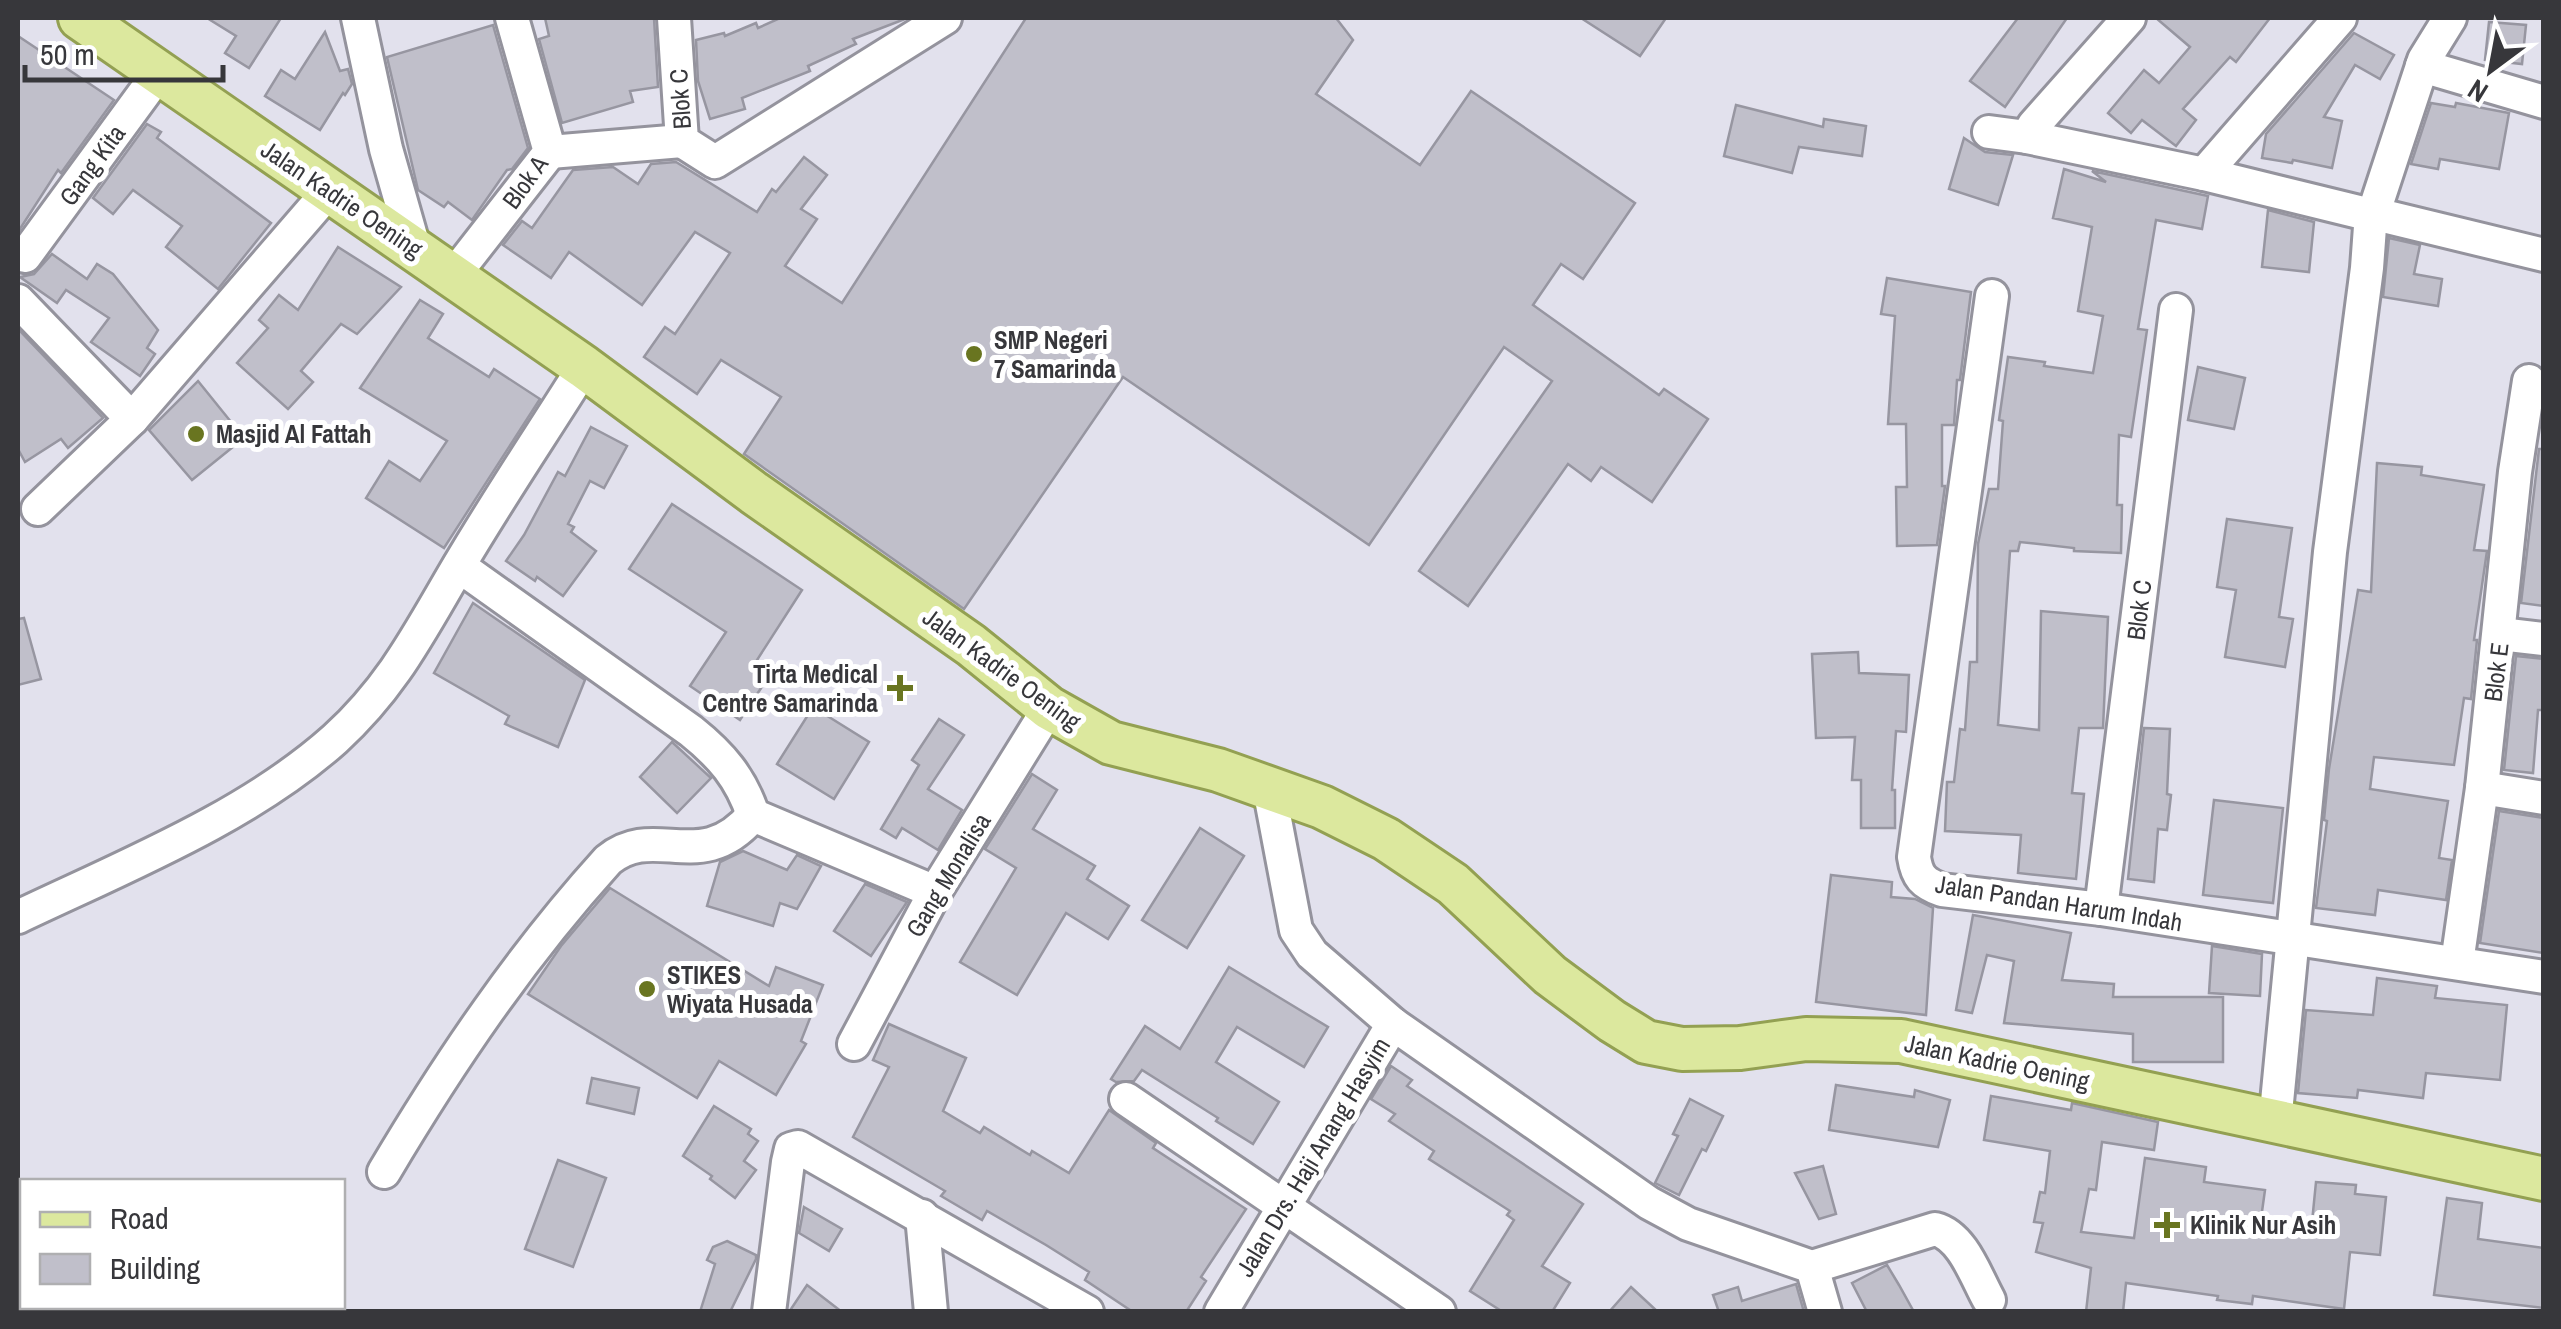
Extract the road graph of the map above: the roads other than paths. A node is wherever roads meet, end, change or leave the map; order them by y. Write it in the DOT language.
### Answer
graph roads {
  1 [pos="358,18"];
  2 [pos="512,18"];
  3 [pos="674,18"];
  4 [pos="945,18"];
  5 [pos="2129,18"];
  6 [pos="2340,18"];
  7 [pos="2450,18"];
  8 [pos="94,21"];
  9 [pos="2422,66"];
  10 [pos="159,73"];
  11 [pos="2544,102"];
  12 [pos="1989,132"];
  13 [pos="2027,137"];
  14 [pos="682,141"];
  15 [pos="550,152"];
  16 [pos="2204,174"];
  17 [pos="329,191"];
  18 [pos="2371,213"];
  19 [pos="414,247"];
  20 [pos="25,256"];
  21 [pos="2544,256"];
  22 [pos="454,276"];
  23 [pos="1992,296"];
  24 [pos="18,301"];
  25 [pos="2176,310"];
  26 [pos="584,367"];
  27 [pos="2529,381"];
  28 [pos="132,418"];
  29 [pos="2530,474"];
  30 [pos="38,509"];
  31 [pos="458,566"];
  32 [pos="2500,634"];
  33 [pos="2544,639"];
  34 [pos="1049,708"];
  35 [pos="1269,788"];
  36 [pos="2482,788"];
  37 [pos="2544,798"];
  38 [pos="753,816"];
  39 [pos="935,892"];
  40 [pos="2101,909"];
  41 [pos="18,917"];
  42 [pos="2290,938"];
  43 [pos="2457,963"];
  44 [pos="2544,978"];
  45 [pos="1383,1016"];
  46 [pos="854,1044"];
  47 [pos="1126,1099"];
  48 [pos="2274,1123"];
  49 [pos="384,1172"];
  50 [pos="2544,1179"];
  51 [pos="1285,1205"];
  52 [pos="922,1216"];
  53 [pos="1812,1268"];
  54 [pos="1990,1300"];
  55 [pos="768,1312"];
  56 [pos="930,1312"];
  57 [pos="1087,1312"];
  58 [pos="1221,1312"];
  59 [pos="1439,1312"];
  60 [pos="1825,1312"];
  1 -- 19 [label="street"];
  2 -- 15 [label="street, Blok A"];
  3 -- 14 [label="street, Blok C"];
  4 -- 14 [label="street, Blok C"];
  5 -- 13 [label="street"];
  6 -- 16 [label="street"];
  7 -- 9 [label="street"];
  8 -- 10 [label="main road, Jalan Kadrie Oening"];
  9 -- 11 [label="street"];
  9 -- 18 [label="street"];
  10 -- 17 [label="main road, Jalan Kadrie Oening"];
  10 -- 20 [label="street, Gang Kita"];
  12 -- 13 [label="street"];
  13 -- 16 [label="street"];
  14 -- 15 [label="street"];
  15 -- 22 [label="street, Blok A"];
  16 -- 18 [label="street"];
  17 -- 19 [label="main road, Jalan Kadrie Oening"];
  17 -- 28 [label="street"];
  18 -- 21 [label="street"];
  18 -- 42 [label="street"];
  19 -- 22 [label="main road, Jalan Kadrie Oening"];
  22 -- 26 [label="main road, Jalan Kadrie Oening"];
  23 -- 40 [label="street, Jalan Pandan Harum Indah"];
  24 -- 28 [label="street"];
  25 -- 40 [label="street, Blok C"];
  26 -- 31 [label="street"];
  26 -- 34 [label="main road, Jalan Kadrie Oening"];
  27 -- 29 [label="street, Blok E"];
  28 -- 30 [label="street"];
  29 -- 32 [label="street, Blok E"];
  31 -- 38 [label="street"];
  31 -- 41 [label="street"];
  32 -- 33 [label="street"];
  32 -- 36 [label="street, Blok E"];
  34 -- 35 [label="main road, Jalan Kadrie Oening"];
  34 -- 39 [label="street, Gang Monalisa"];
  35 -- 45 [label="street"];
  35 -- 48 [label="main road, Jalan Kadrie Oening"];
  36 -- 37 [label="street"];
  36 -- 43 [label="street, Blok E"];
  38 -- 39 [label="street"];
  38 -- 49 [label="street"];
  39 -- 46 [label="street, Gang Monalisa"];
  40 -- 42 [label="street, Jalan Pandan Harum Indah"];
  42 -- 43 [label="street, Jalan Pandan Harum Indah"];
  42 -- 48 [label="street"];
  43 -- 44 [label="street, Jalan Pandan Harum Indah"];
  45 -- 51 [label="street, Jalan Drs. Haji Anang Hasyim"];
  45 -- 53 [label="street"];
  47 -- 51 [label="street"];
  48 -- 50 [label="main road, Jalan Kadrie Oening"];
  51 -- 58 [label="street, Jalan Drs. Haji Anang Hasyim"];
  51 -- 59 [label="street"];
  52 -- 55 [label="street"];
  52 -- 56 [label="street"];
  52 -- 57 [label="street"];
  53 -- 54 [label="street"];
  53 -- 60 [label="street"];
}
